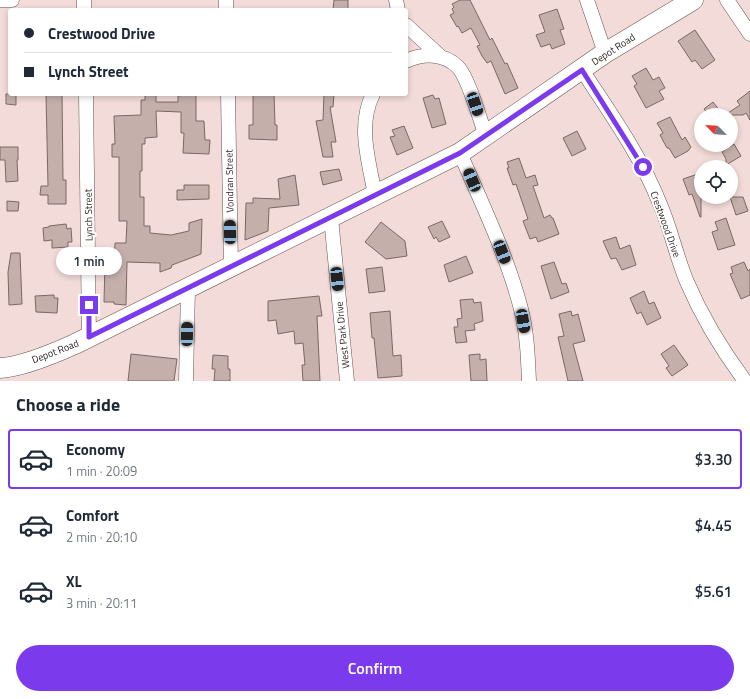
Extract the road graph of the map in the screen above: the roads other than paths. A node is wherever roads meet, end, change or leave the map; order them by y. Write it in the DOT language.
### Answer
graph roads {
  1 [pos="0,0"];
  2 [pos="12,0"];
  3 [pos="587,0"];
  4 [pos="693,0"];
  5 [pos="727,0"];
  6 [pos="408,27"];
  7 [pos="750,34"];
  8 [pos="606,53"];
  9 [pos="441,57"];
  10 [pos="408,60"];
  11 [pos="582,70"];
  12 [pos="86,96"];
  13 [pos="228,96"];
  14 [pos="372,96"];
  15 [pos="486,136"];
  16 [pos="460,153"];
  17 [pos="376,195"];
  18 [pos="331,218"];
  19 [pos="231,268"];
  20 [pos="188,288"];
  21 [pos="89,337"];
  22 [pos="2,372"];
  23 [pos="186,381"];
  24 [pos="347,381"];
  25 [pos="529,381"];
  26 [pos="745,381"];
  1 -- 2 [label="street"];
  3 -- 8 [label="street"];
  4 -- 8 [label="street, Depot Road"];
  5 -- 7 [label="street"];
  6 -- 9 [label="street"];
  8 -- 11 [label="street, Depot Road"];
  9 -- 10 [label="street"];
  9 -- 15 [label="street"];
  11 -- 15 [label="street, Depot Road"];
  11 -- 26 [label="street, Crestwood Drive"];
  12 -- 21 [label="street, Lynch Street"];
  13 -- 19 [label="street, Vondran Street"];
  14 -- 17 [label="street"];
  15 -- 16 [label="street, Depot Road"];
  16 -- 17 [label="street, Depot Road"];
  16 -- 25 [label="street"];
  17 -- 18 [label="street, Depot Road"];
  18 -- 19 [label="street, Depot Road"];
  18 -- 24 [label="street, West Park Drive"];
  19 -- 20 [label="street, Depot Road"];
  20 -- 21 [label="street, Depot Road"];
  20 -- 23 [label="street"];
  21 -- 22 [label="street, Depot Road"];
}
